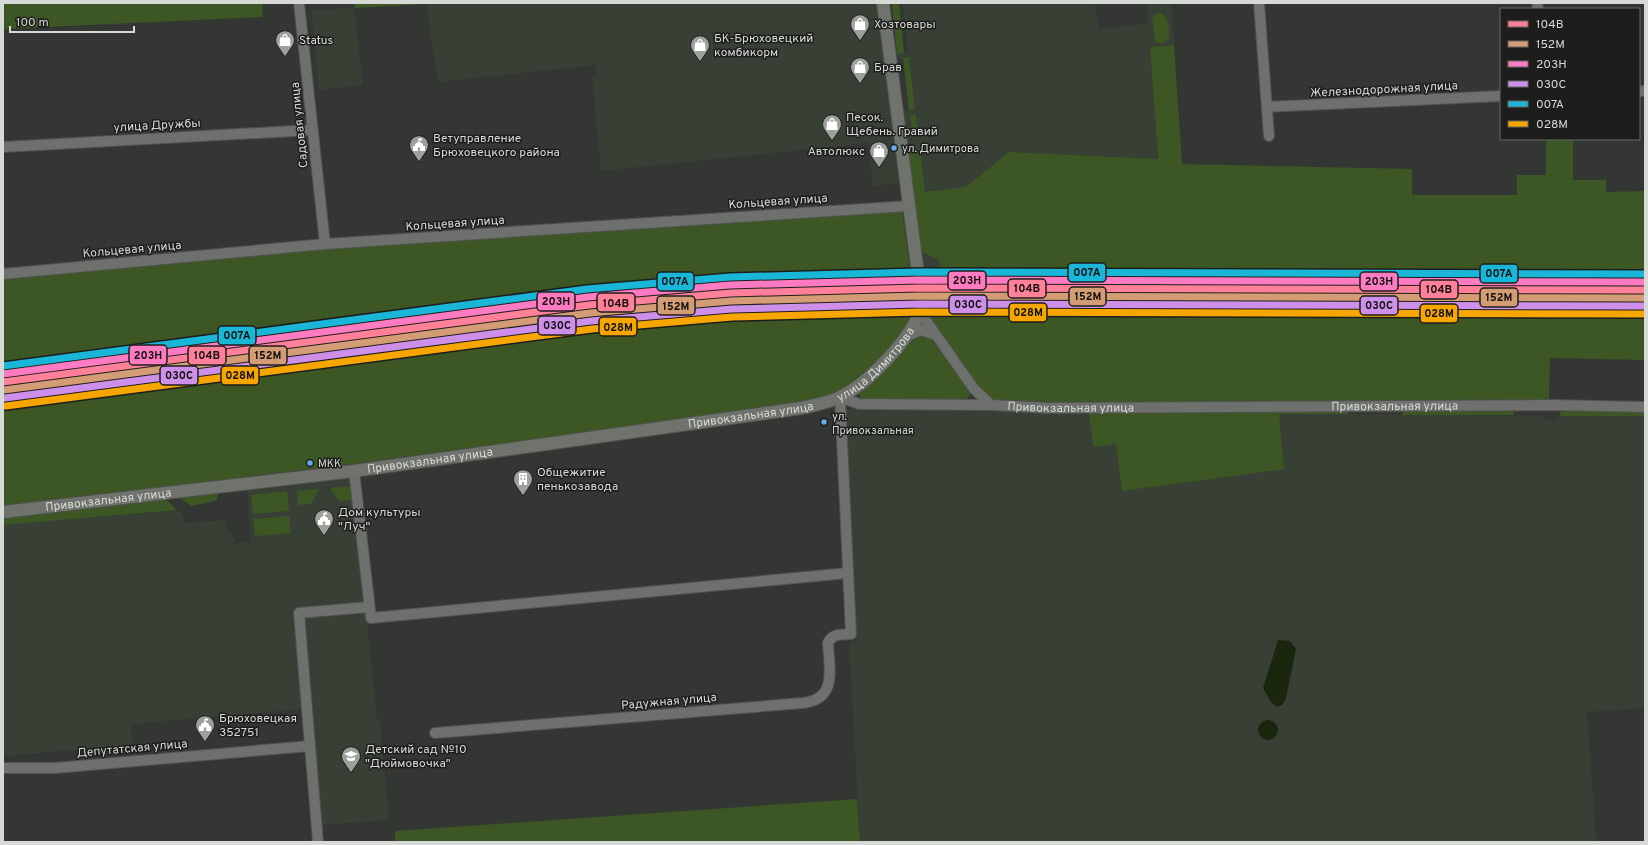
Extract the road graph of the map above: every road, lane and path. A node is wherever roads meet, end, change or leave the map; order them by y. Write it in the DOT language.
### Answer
graph roads {
  1 [pos="299,3"];
  2 [pos="883,3"];
  3 [pos="1260,3"];
  4 [pos="1500,96"];
  5 [pos="1267,107"];
  6 [pos="312,130"];
  7 [pos="1270,136"];
  8 [pos="3,147"];
  9 [pos="909,206"];
  10 [pos="324,244"];
  11 [pos="3,274"];
  12 [pos="920,312"];
  13 [pos="936,335"];
  14 [pos="905,337"];
  15 [pos="840,397"];
  16 [pos="991,405"];
  17 [pos="1645,407"];
  18 [pos="354,471"];
  19 [pos="3,512"];
  20 [pos="848,572"];
  21 [pos="369,607"];
  22 [pos="851,634"];
  23 [pos="435,733"];
  24 [pos="310,746"];
  25 [pos="3,768"];
  26 [pos="318,842"];
  1 -- 6 [label="street, Садовая улица"];
  2 -- 9 [label="main road, улица Димитрова"];
  3 -- 5 [label="street"];
  4 -- 5 [label="street, Железнодорожная улица"];
  5 -- 7 [label="street"];
  6 -- 8 [label="street, улица Дружбы"];
  6 -- 10 [label="street, Садовая улица"];
  9 -- 10 [label="street, Кольцевая улица"];
  9 -- 12 [label="main road, улица Димитрова"];
  10 -- 11 [label="street, Кольцевая улица"];
  12 -- 13 [label="street"];
  12 -- 14 [label="main road, улица Димитрова"];
  13 -- 14 [label="street"];
  13 -- 16 [label="street"];
  14 -- 15 [label="main road, улица Димитрова"];
  15 -- 16 [label="street, Привокзальная улица"];
  15 -- 18 [label="main road, Привокзальная улица"];
  15 -- 20 [label="street, улица Димитрова"];
  16 -- 17 [label="street, Привокзальная улица"];
  18 -- 19 [label="main road, Привокзальная улица"];
  18 -- 21 [label="street"];
  20 -- 21 [label="street"];
  20 -- 22 [label="street, улица Димитрова"];
  21 -- 24 [label="street"];
  22 -- 23 [label="street, Радужная улица"];
  24 -- 25 [label="street, Депутатская улица"];
  24 -- 26 [label="street"];
}
